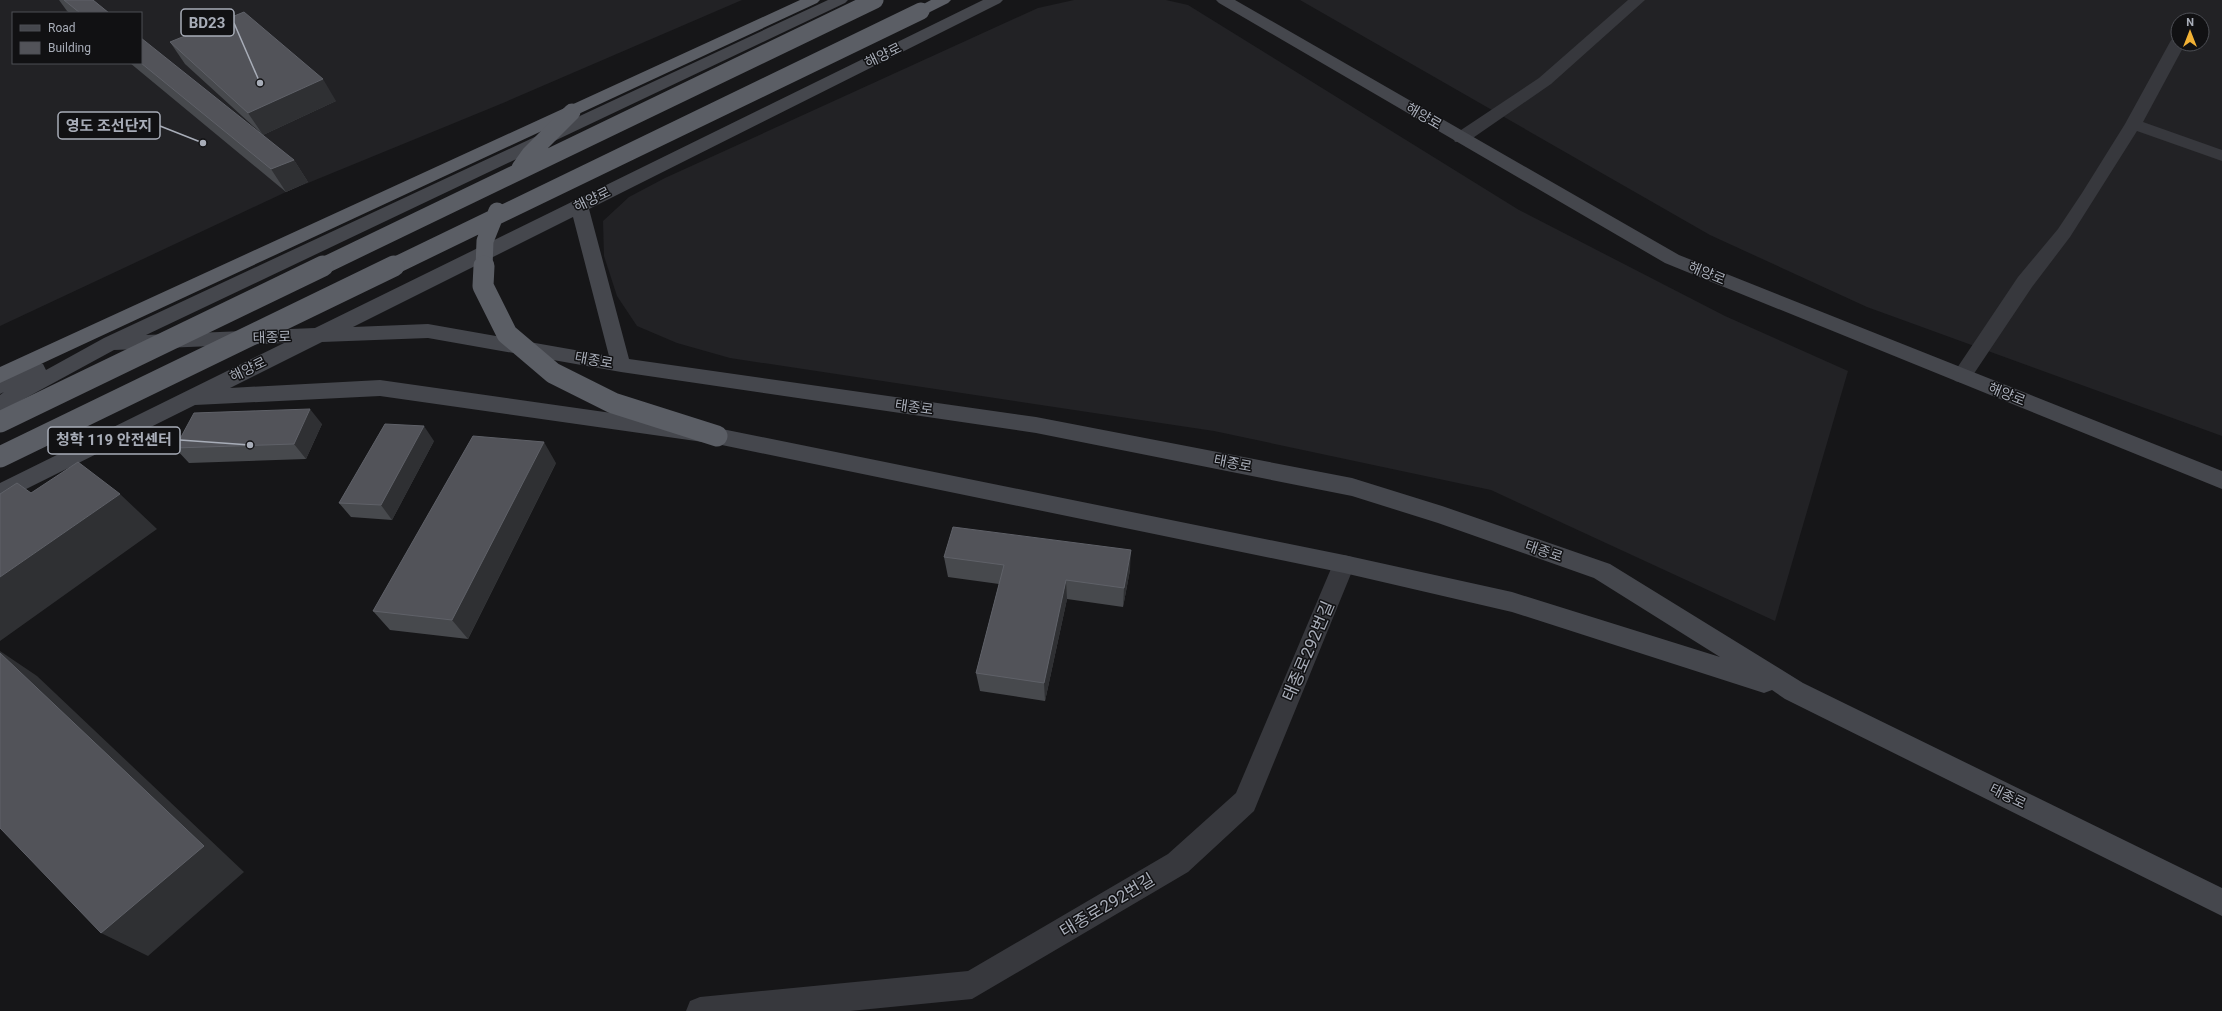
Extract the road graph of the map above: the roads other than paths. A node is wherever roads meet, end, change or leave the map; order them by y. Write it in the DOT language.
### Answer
graph roads {
  1 [pos="812,0"];
  2 [pos="823,0"];
  3 [pos="840,0"];
  4 [pos="875,0"];
  5 [pos="943,0"];
  6 [pos="995,0"];
  7 [pos="1224,0"];
  8 [pos="1637,0"];
  9 [pos="2173,52"];
  10 [pos="572,112"];
  11 [pos="2133,124"];
  12 [pos="1461,138"];
  13 [pos="2222,156"];
  14 [pos="579,206"];
  15 [pos="316,336"];
  16 [pos="111,344"];
  17 [pos="621,365"];
  18 [pos="0,376"];
  19 [pos="1962,376"];
  20 [pos="0,386"];
  21 [pos="190,398"];
  22 [pos="0,404"];
  23 [pos="0,422"];
  24 [pos="717,436"];
  25 [pos="0,457"];
  26 [pos="2222,480"];
  27 [pos="0,493"];
  28 [pos="1344,564"];
  29 [pos="1794,691"];
  30 [pos="2222,902"];
  31 [pos="700,1011"];
  1 -- 10 [label="highway"];
  2 -- 20 [label="main road"];
  3 -- 16 [label="main road"];
  4 -- 23 [label="highway, bridge"];
  5 -- 25 [label="highway, bridge"];
  6 -- 14 [label="main road, 해양로"];
  7 -- 12 [label="main road, 해양로"];
  8 -- 12 [label="street"];
  9 -- 11 [label="street"];
  10 -- 18 [label="highway"];
  10 -- 24 [label="highway, bridge"];
  11 -- 13 [label="street"];
  11 -- 19 [label="street"];
  12 -- 19 [label="main road, 해양로"];
  14 -- 15 [label="main road, 해양로"];
  14 -- 17 [label="main road"];
  15 -- 16 [label="main road, 태종로"];
  15 -- 17 [label="main road, 태종로"];
  15 -- 21 [label="main road, 해양로"];
  16 -- 22 [label="main road, 태종로"];
  17 -- 29 [label="main road, 태종로"];
  19 -- 26 [label="main road, 해양로"];
  21 -- 24 [label="main road, 태종로"];
  21 -- 27 [label="main road, 태종로"];
  24 -- 28 [label="main road, 태종로"];
  28 -- 29 [label="main road, 태종로"];
  28 -- 31 [label="street, 태종로292번길"];
  29 -- 30 [label="main road, 태종로"];
}
